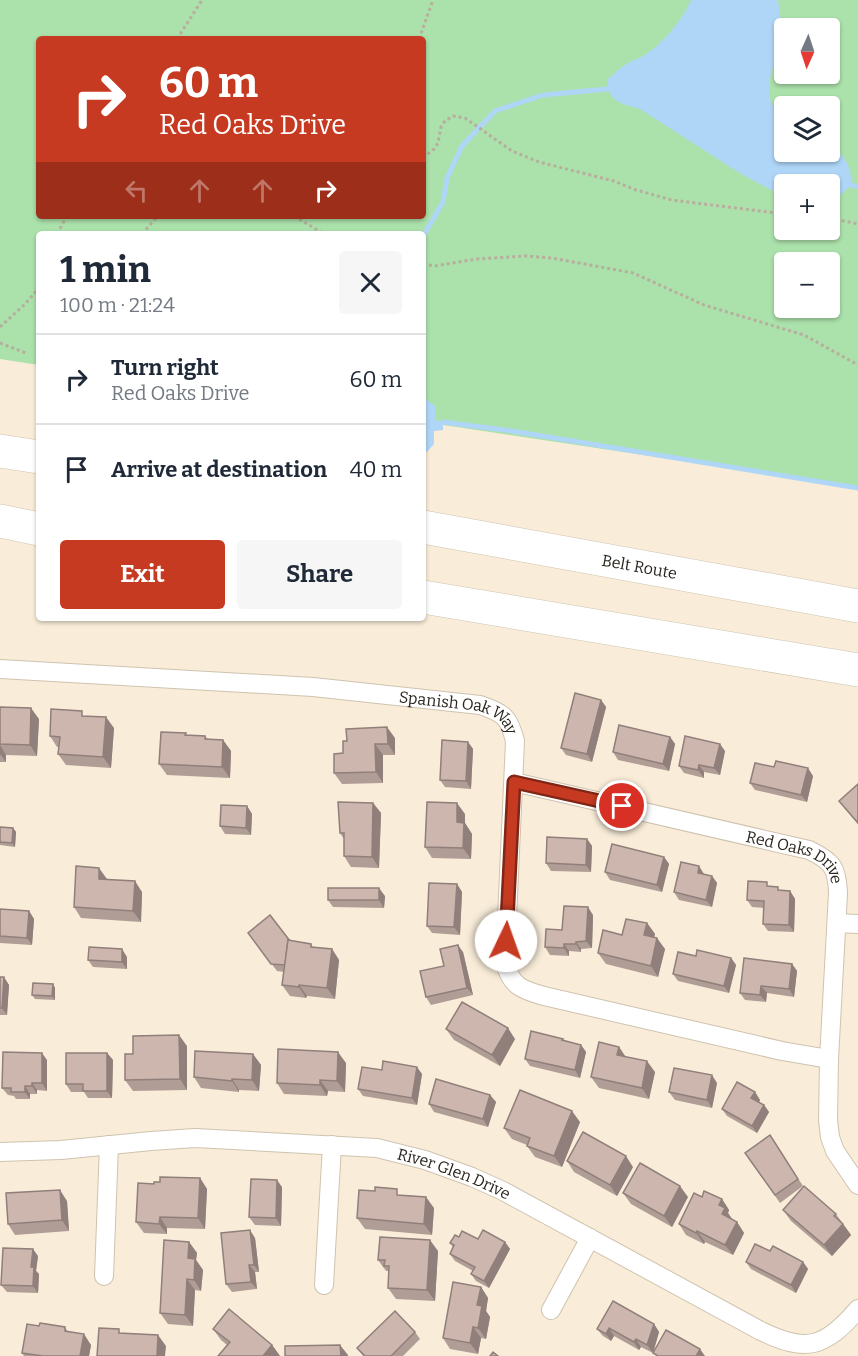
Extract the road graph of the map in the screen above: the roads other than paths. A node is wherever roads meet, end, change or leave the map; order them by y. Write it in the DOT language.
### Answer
graph roads {
  1 [pos="0,451"];
  2 [pos="36,457"];
  3 [pos="0,521"];
  4 [pos="36,528"];
  5 [pos="426,528"];
  6 [pos="0,538"];
  7 [pos="36,542"];
  8 [pos="426,598"];
  9 [pos="858,606"];
  10 [pos="0,669"];
  11 [pos="858,670"];
  12 [pos="514,782"];
  13 [pos="837,923"];
  14 [pos="858,924"];
  15 [pos="829,1059"];
  16 [pos="332,1144"];
  17 [pos="109,1145"];
  18 [pos="0,1152"];
  19 [pos="858,1185"];
  20 [pos="590,1238"];
  21 [pos="104,1276"];
  22 [pos="324,1285"];
  23 [pos="858,1309"];
  24 [pos="551,1310"];
  1 -- 2 [label="highway"];
  3 -- 4 [label="highway"];
  5 -- 9 [label="highway, Belt Route"];
  6 -- 7 [label="highway"];
  8 -- 11 [label="highway"];
  10 -- 12 [label="street, Spanish Oak Way"];
  12 -- 13 [label="street, Red Oaks Drive"];
  12 -- 15 [label="street, Spanish Oak Way"];
  13 -- 14 [label="street"];
  13 -- 15 [label="street, Red Oaks Drive"];
  15 -- 19 [label="street, Red Oaks Drive"];
  16 -- 17 [label="street, River Glen Drive"];
  16 -- 20 [label="street, River Glen Drive"];
  16 -- 22 [label="street"];
  17 -- 18 [label="street, River Glen Drive"];
  17 -- 21 [label="street"];
  20 -- 23 [label="street, River Glen Drive"];
  20 -- 24 [label="street"];
}
